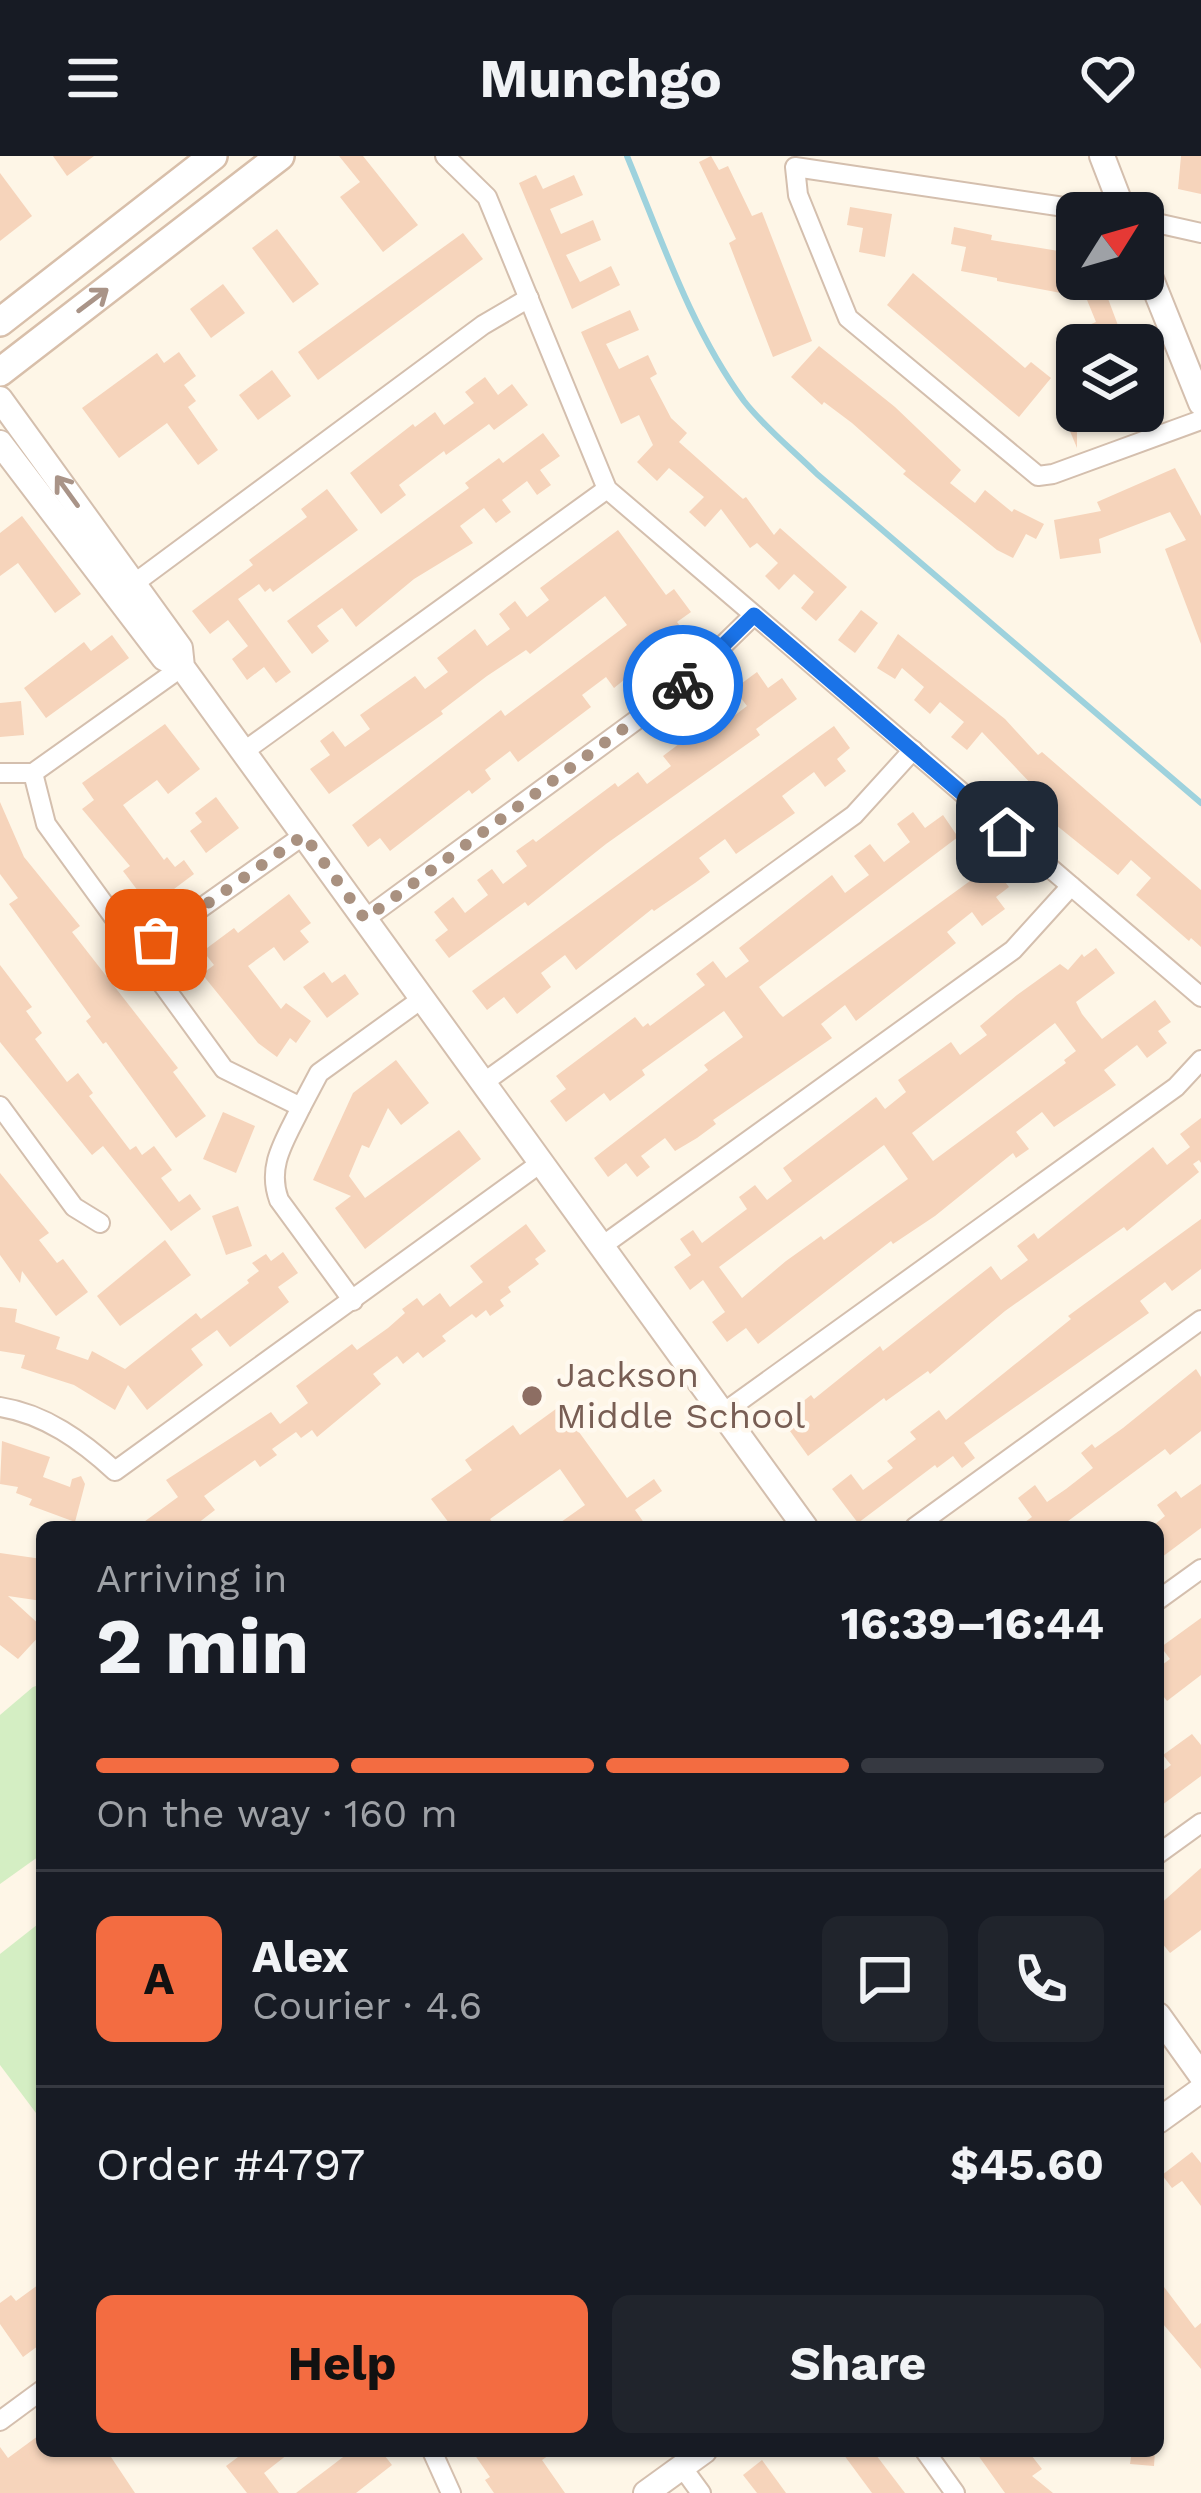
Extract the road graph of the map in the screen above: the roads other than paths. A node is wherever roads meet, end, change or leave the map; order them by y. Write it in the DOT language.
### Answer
graph roads {
  1 [pos="213,156"];
  2 [pos="280,156"];
  3 [pos="446,156"];
  4 [pos="1102,156"];
  5 [pos="173,187"];
  6 [pos="1116,192"];
  7 [pos="1056,206"];
  8 [pos="198,220"];
  9 [pos="1164,225"];
  10 [pos="1201,233"];
  11 [pos="529,298"];
  12 [pos="1160,300"];
  13 [pos="0,322"];
  14 [pos="0,372"];
  15 [pos="0,399"];
  16 [pos="1201,403"];
  17 [pos="1201,420"];
  18 [pos="0,443"];
  19 [pos="607,489"];
  20 [pos="126,590"];
  21 [pos="754,615"];
  22 [pos="182,667"];
  23 [pos="913,749"];
  24 [pos="243,752"];
  25 [pos="0,772"];
  26 [pos="33,773"];
  27 [pos="304,835"];
  28 [pos="1070,886"];
  29 [pos="365,919"];
  30 [pos="139,952"];
  31 [pos="1201,997"];
  32 [pos="423,998"];
  33 [pos="1201,1060"];
  34 [pos="483,1083"];
  35 [pos="0,1106"];
  36 [pos="302,1108"];
  37 [pos="542,1162"];
  38 [pos="100,1223"];
  39 [pos="602,1246"];
  40 [pos="353,1301"];
  41 [pos="1201,1320"];
  42 [pos="0,1407"];
  43 [pos="723,1413"];
  44 [pos="801,1521"];
  45 [pos="923,1521"];
  46 [pos="1201,1569"];
  47 [pos="1164,1596"];
  48 [pos="1201,1823"];
  49 [pos="1164,1850"];
  50 [pos="1164,2023"];
  51 [pos="1201,2075"];
  52 [pos="1201,2090"];
  53 [pos="1164,2117"];
  54 [pos="36,2394"];
  55 [pos="0,2421"];
  56 [pos="434,2457"];
  57 [pos="696,2457"];
  58 [pos="929,2457"];
  59 [pos="682,2467"];
  60 [pos="443,2490"];
  61 [pos="646,2493"];
  62 [pos="701,2493"];
  63 [pos="956,2493"];
  1 -- 5 [label="main road"];
  2 -- 8 [label="main road"];
  3 -- 11 [label="street"];
  4 -- 6 [label="street"];
  5 -- 8 [label="main road"];
  5 -- 13 [label="main road"];
  7 -- 17 [label="street"];
  14 -- 8 [label="main road, one-way"];
  9 -- 10 [label="street"];
  11 -- 19 [label="street"];
  11 -- 20 [label="street"];
  12 -- 16 [label="street"];
  20 -- 15 [label="street, one-way"];
  18 -- 20 [label="street"];
  19 -- 21 [label="street"];
  19 -- 24 [label="street"];
  20 -- 22 [label="street"];
  21 -- 23 [label="street"];
  21 -- 29 [label="street"];
  22 -- 24 [label="street"];
  22 -- 26 [label="street"];
  23 -- 28 [label="street"];
  23 -- 34 [label="street"];
  24 -- 27 [label="street"];
  25 -- 26 [label="street"];
  26 -- 30 [label="street"];
  27 -- 29 [label="street"];
  27 -- 30 [label="street"];
  28 -- 31 [label="street"];
  28 -- 39 [label="street"];
  29 -- 32 [label="street"];
  30 -- 36 [label="street"];
  32 -- 34 [label="street"];
  32 -- 36 [label="street"];
  33 -- 43 [label="street"];
  34 -- 37 [label="street"];
  35 -- 38 [label="street"];
  36 -- 40 [label="street"];
  37 -- 39 [label="street"];
  37 -- 40 [label="street"];
  39 -- 43 [label="street"];
  40 -- 42 [label="street"];
  41 -- 45 [label="street"];
  43 -- 44 [label="street"];
  46 -- 47 [label="street"];
  48 -- 49 [label="street"];
  50 -- 51 [label="street"];
  52 -- 53 [label="street"];
  54 -- 55 [label="street"];
  56 -- 60 [label="street"];
  57 -- 59 [label="street"];
  58 -- 63 [label="street"];
  59 -- 61 [label="street"];
  59 -- 62 [label="street"];
}
